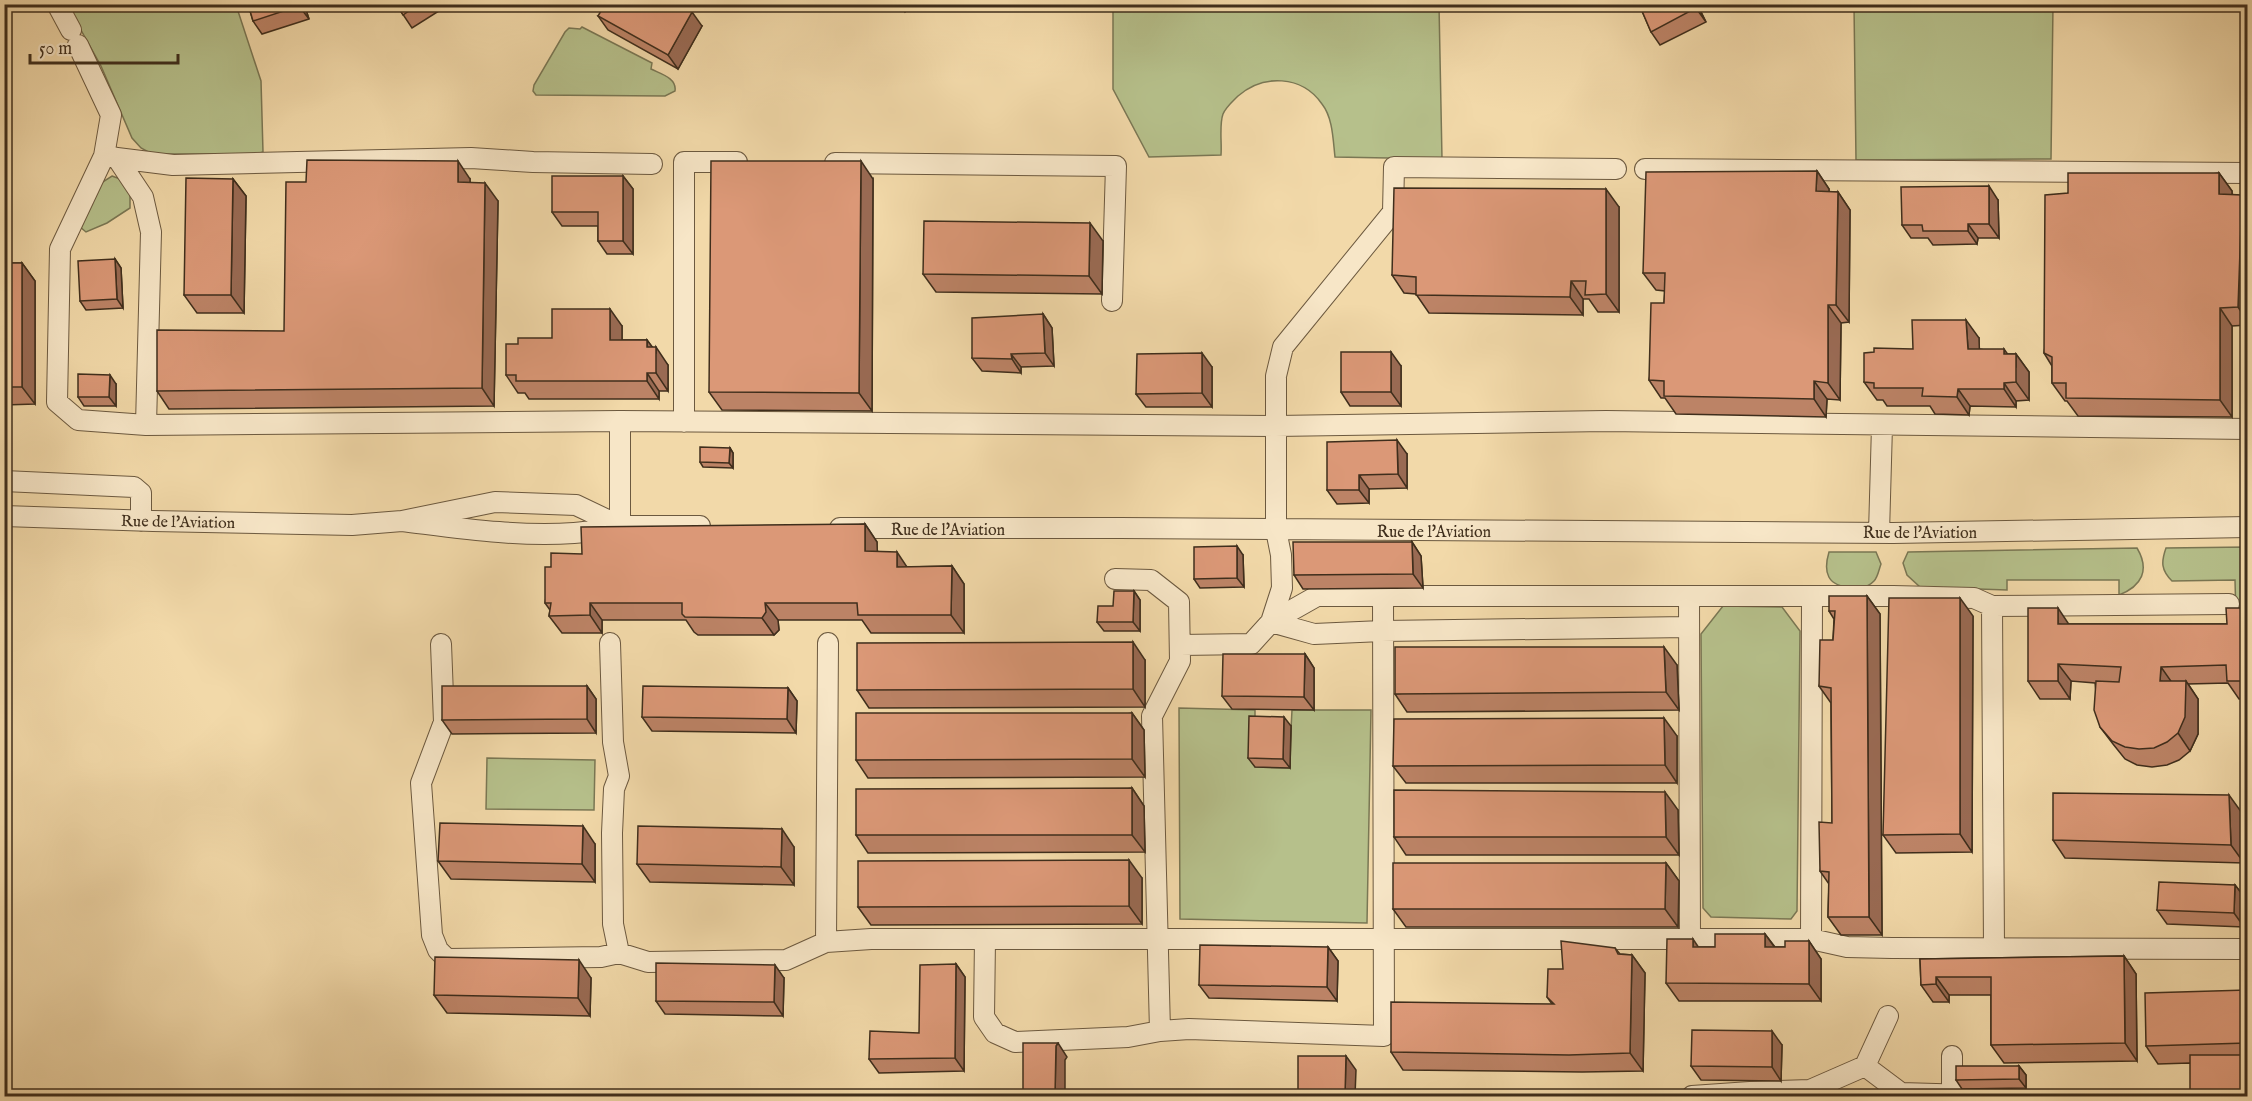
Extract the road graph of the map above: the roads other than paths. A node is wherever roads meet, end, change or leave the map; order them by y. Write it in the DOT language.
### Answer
graph roads {
  1 [pos="57,4"];
  2 [pos="110,157"];
  3 [pos="753,162"];
  4 [pos="811,162"];
  5 [pos="652,164"];
  6 [pos="1616,169"];
  7 [pos="1645,169"];
  8 [pos="2247,172"];
  9 [pos="1112,301"];
  10 [pos="620,421"];
  11 [pos="684,422"];
  12 [pos="146,425"];
  13 [pos="1276,426"];
  14 [pos="1882,426"];
  15 [pos="2247,429"];
  16 [pos="4,481"];
  17 [pos="4,516"];
  18 [pos="141,521"];
  19 [pos="402,521"];
  20 [pos="620,526"];
  21 [pos="715,527"];
  22 [pos="2247,527"];
  23 [pos="822,528"];
  24 [pos="1276,530"];
  25 [pos="1879,533"];
  26 [pos="1115,579"];
  27 [pos="1383,596"];
  28 [pos="1689,596"];
  29 [pos="1812,596"];
  30 [pos="2229,604"];
  31 [pos="1992,606"];
  32 [pos="1271,622"];
  33 [pos="1688,627"];
  34 [pos="1382,631"];
  35 [pos="828,642"];
  36 [pos="610,643"];
  37 [pos="441,644"];
  38 [pos="1180,645"];
  39 [pos="985,939"];
  40 [pos="1159,939"];
  41 [pos="1384,939"];
  42 [pos="1690,939"];
  43 [pos="1811,939"];
  44 [pos="826,942"];
  45 [pos="1994,948"];
  46 [pos="2247,949"];
  47 [pos="619,953"];
  48 [pos="1888,1016"];
  49 [pos="1160,1030"];
  50 [pos="1952,1056"];
  51 [pos="1865,1066"];
  52 [pos="1749,1094"];
  53 [pos="1901,1095"];
  54 [pos="1952,1095"];
  55 [pos="1692,1096"];
  56 [pos="2005,1096"];
  1 -- 2 [label="street"];
  2 -- 5 [label="street"];
  2 -- 12 [label="street"];
  2 -- 12 [label="street"];
  3 -- 11 [label="street"];
  4 -- 9 [label="street"];
  6 -- 13 [label="street"];
  7 -- 8 [label="street"];
  10 -- 11 [label="street"];
  10 -- 12 [label="street"];
  10 -- 20 [label="street"];
  11 -- 13 [label="street"];
  13 -- 14 [label="street"];
  13 -- 24 [label="street"];
  14 -- 15 [label="street"];
  14 -- 25 [label="street"];
  16 -- 18 [label="street"];
  17 -- 18 [label="street, Rue de l'Aviation"];
  18 -- 19 [label="street, Rue de l'Aviation"];
  19 -- 20 [label="street"];
  19 -- 20 [label="street"];
  20 -- 21 [label="street"];
  22 -- 25 [label="street, Rue de l'Aviation"];
  23 -- 24 [label="street, Rue de l'Aviation"];
  24 -- 25 [label="street, Rue de l'Aviation"];
  24 -- 32 [label="street"];
  26 -- 38 [label="street"];
  27 -- 28 [label="street"];
  27 -- 32 [label="street"];
  27 -- 34 [label="street"];
  28 -- 29 [label="street"];
  28 -- 33 [label="street"];
  29 -- 31 [label="street"];
  29 -- 43 [label="street"];
  30 -- 31 [label="street"];
  31 -- 45 [label="street"];
  32 -- 34 [label="street"];
  32 -- 38 [label="street"];
  33 -- 34 [label="street"];
  33 -- 42 [label="street"];
  34 -- 41 [label="street"];
  35 -- 44 [label="street"];
  36 -- 47 [label="street"];
  37 -- 47 [label="street"];
  38 -- 40 [label="street"];
  39 -- 40 [label="street"];
  39 -- 44 [label="street"];
  39 -- 49 [label="street"];
  40 -- 41 [label="street"];
  40 -- 49 [label="street"];
  41 -- 42 [label="street"];
  41 -- 49 [label="street"];
  42 -- 43 [label="street"];
  43 -- 45 [label="street"];
  44 -- 47 [label="street"];
  45 -- 46 [label="street"];
  48 -- 51 [label="street"];
  50 -- 54 [label="street"];
  51 -- 52 [label="street"];
  51 -- 53 [label="street"];
  52 -- 55 [label="street"];
  53 -- 54 [label="street"];
  54 -- 56 [label="street"];
}
